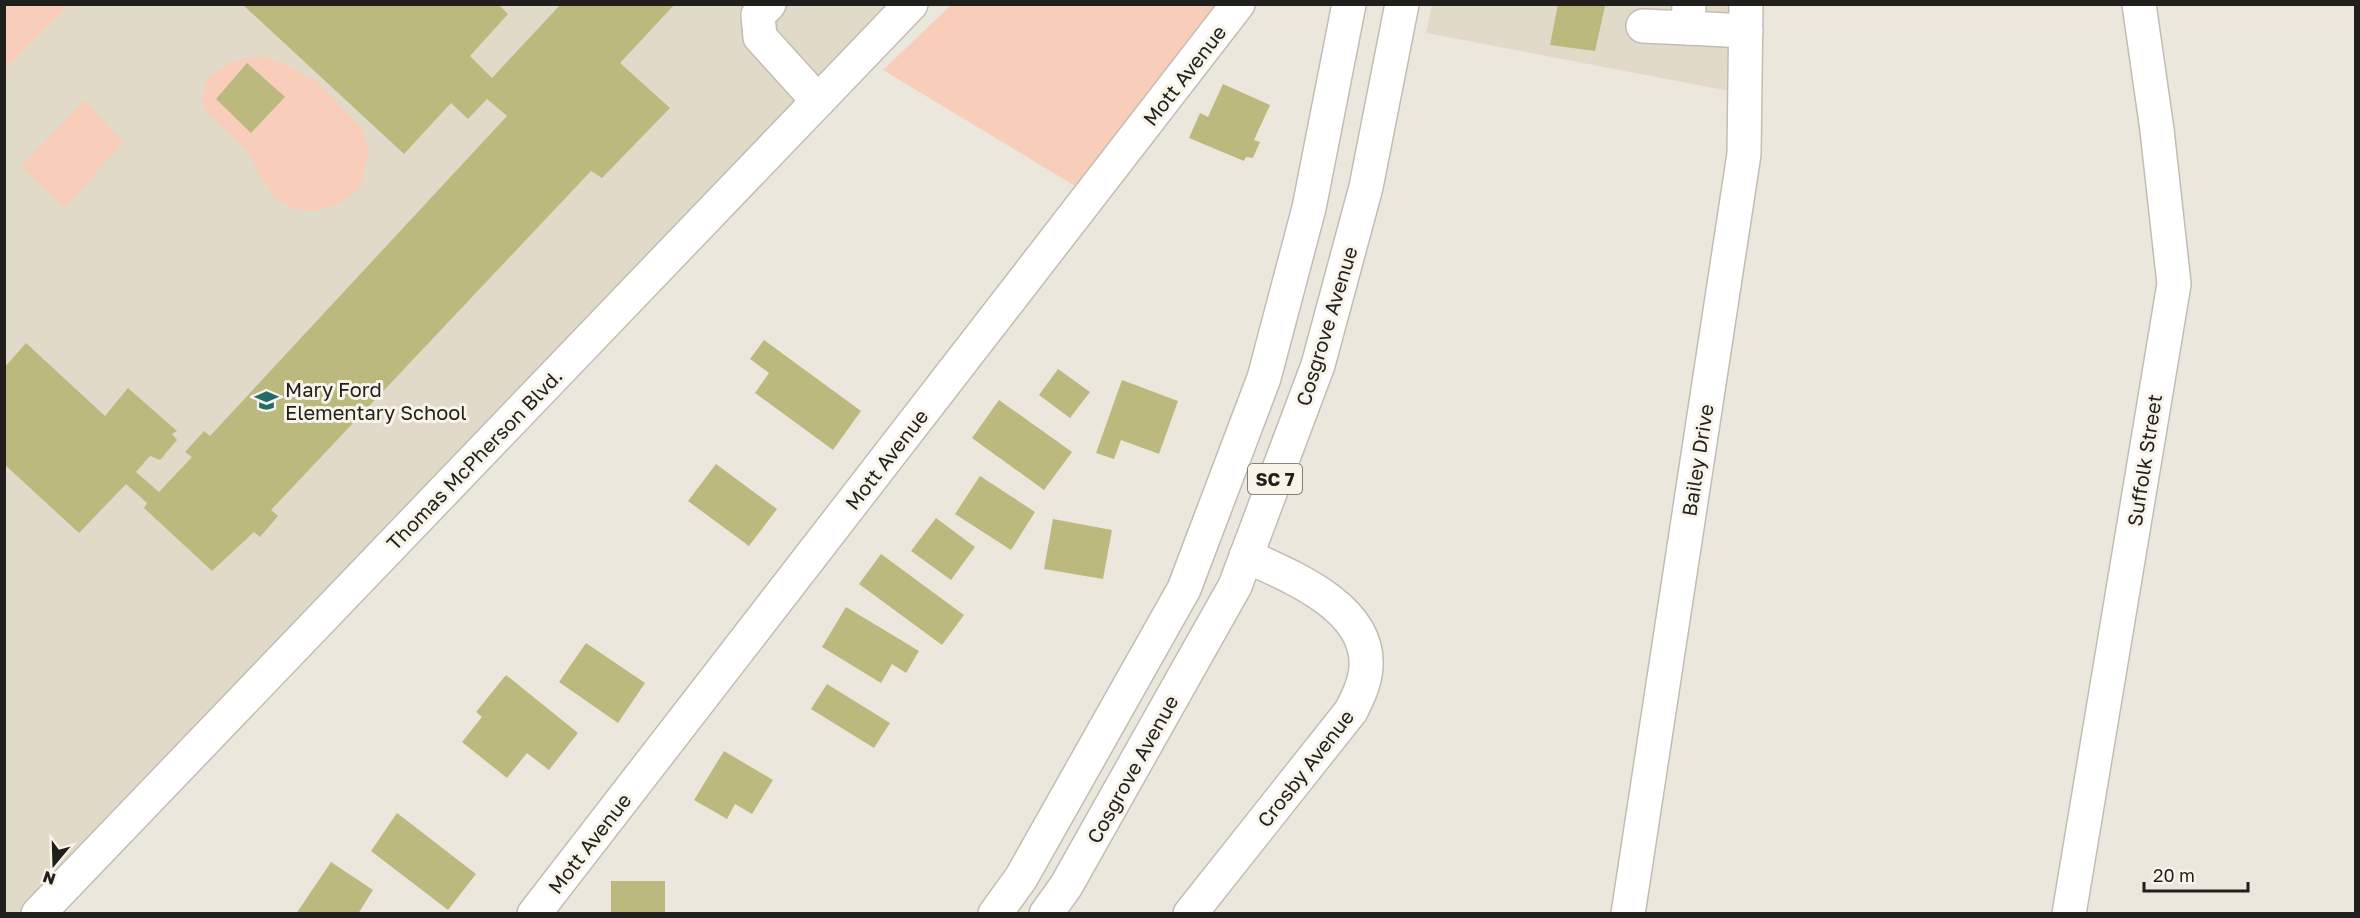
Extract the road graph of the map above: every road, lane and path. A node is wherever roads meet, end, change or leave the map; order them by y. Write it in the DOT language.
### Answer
graph roads {
  1 [pos="769,4"];
  2 [pos="911,4"];
  3 [pos="1238,4"];
  4 [pos="1349,4"];
  5 [pos="1402,4"];
  6 [pos="2139,4"];
  7 [pos="1689,16"];
  8 [pos="1746,18"];
  9 [pos="1642,26"];
  10 [pos="818,101"];
  11 [pos="1246,556"];
  12 [pos="38,914"];
  13 [pos="534,914"];
  14 [pos="995,914"];
  15 [pos="1046,914"];
  16 [pos="1190,914"];
  17 [pos="1628,914"];
  18 [pos="2069,914"];
  1 -- 10 [label="street"];
  2 -- 10 [label="street, Thomas McPherson Blvd."];
  3 -- 13 [label="street, Mott Avenue"];
  4 -- 14 [label="street, SC 7"];
  5 -- 11 [label="street, Cosgrove Avenue / SC 7"];
  6 -- 18 [label="street, Suffolk Street"];
  7 -- 8 [label="street"];
  7 -- 9 [label="street"];
  8 -- 17 [label="street, Bailey Drive"];
  10 -- 12 [label="street, Thomas McPherson Blvd."];
  11 -- 15 [label="street, Cosgrove Avenue / SC 7"];
  11 -- 16 [label="street, Crosby Avenue"];
}
